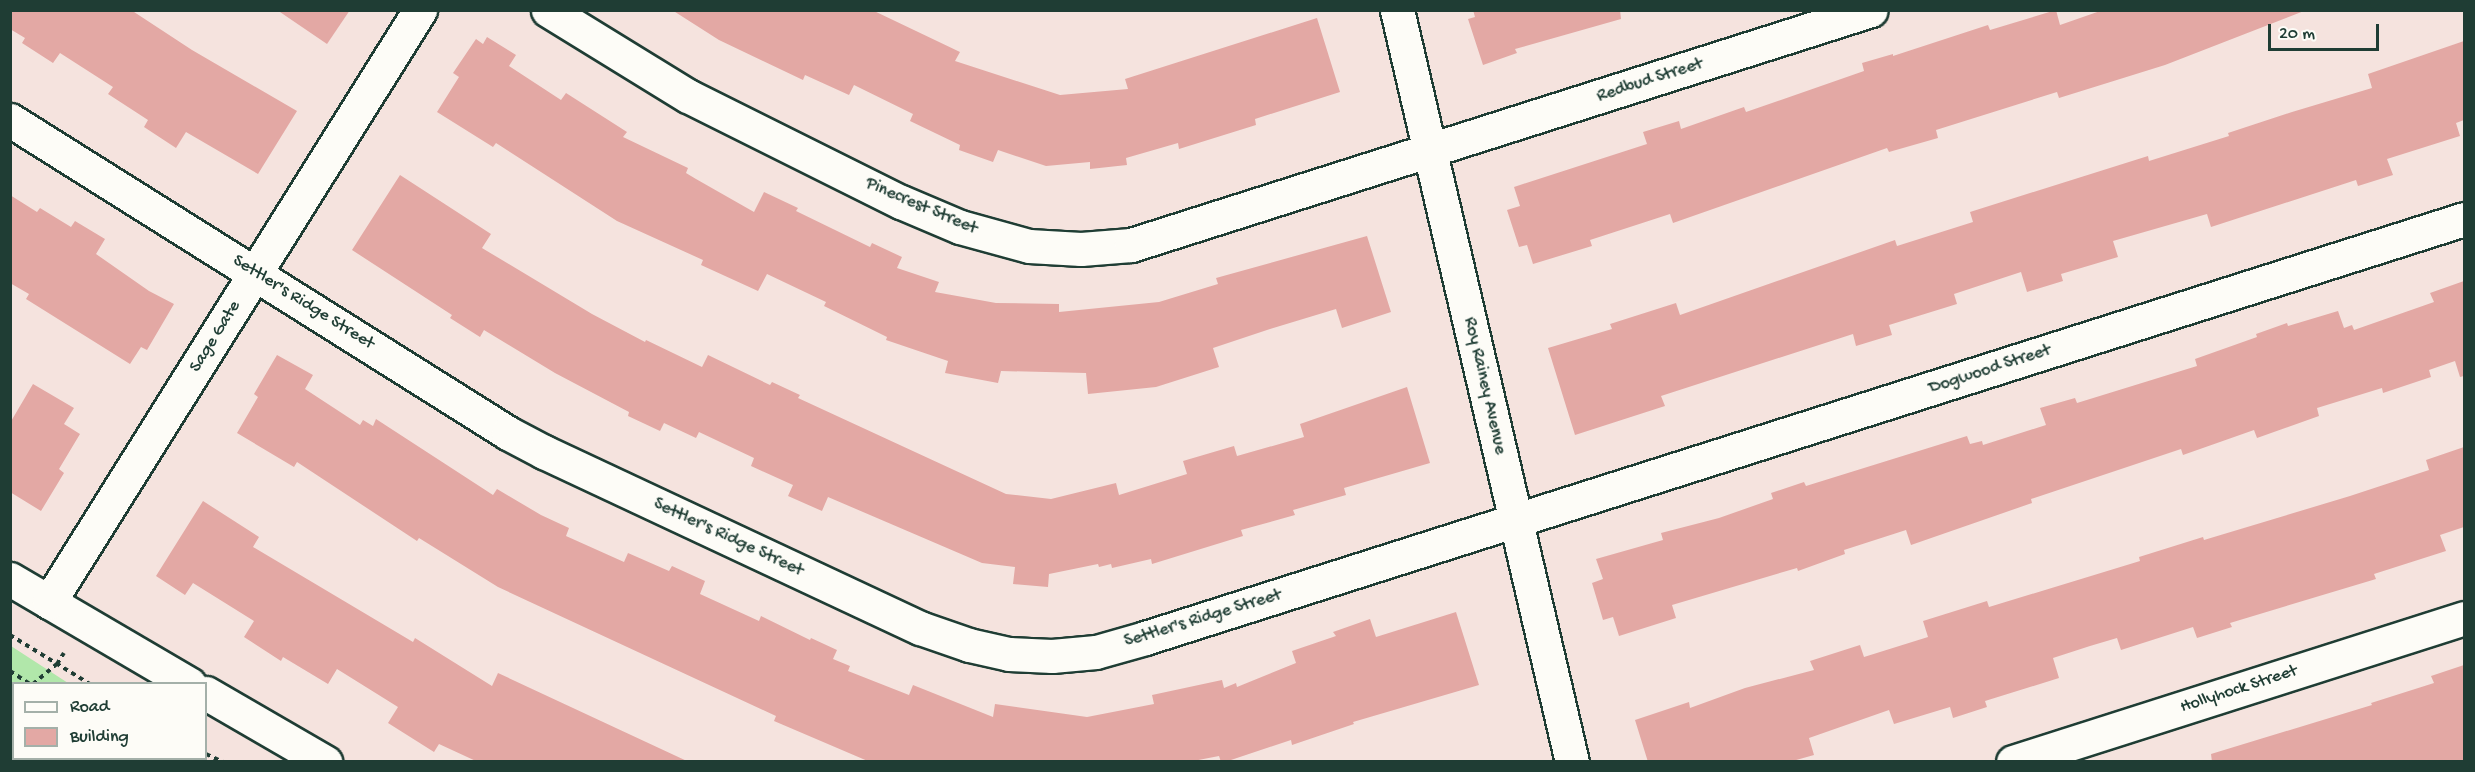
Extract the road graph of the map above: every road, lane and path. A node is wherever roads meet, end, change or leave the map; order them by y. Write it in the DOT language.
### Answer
graph roads {
  1 [pos="420,10"];
  2 [pos="548,10"];
  3 [pos="1396,10"];
  4 [pos="1871,10"];
  5 [pos="10,120"];
  6 [pos="1429,150"];
  7 [pos="2464,219"];
  8 [pos="257,272"];
  9 [pos="1515,520"];
  10 [pos="10,579"];
  11 [pos="49,602"];
  12 [pos="2464,618"];
  13 [pos="10,634"];
  14 [pos="69,645"];
  15 [pos="57,664"];
  16 [pos="10,671"];
  17 [pos="29,682"];
  18 [pos="34,682"];
  19 [pos="87,682"];
  20 [pos="186,682"];
  21 [pos="207,694"];
  22 [pos="207,754"];
  23 [pos="223,762"];
  24 [pos="325,762"];
  25 [pos="1572,762"];
  26 [pos="2013,762"];
  1 -- 8 [label="street, Sage Gate"];
  2 -- 6 [label="street, Pinecrest Street"];
  3 -- 6 [label="street, Roy Rainey Avenue"];
  4 -- 6 [label="street, Redbud Street"];
  5 -- 8 [label="street, Settler's Ridge Street"];
  6 -- 9 [label="street, Roy Rainey Avenue"];
  7 -- 9 [label="street, Dogwood Street"];
  8 -- 9 [label="street, Settler's Ridge Street"];
  8 -- 11 [label="street, Sage Gate"];
  9 -- 25 [label="street, Roy Rainey Avenue"];
  10 -- 11 [label="street"];
  11 -- 20 [label="street"];
  12 -- 26 [label="street, Hollyhock Street"];
  13 -- 15 [label="path"];
  14 -- 15 [label="path"];
  15 -- 18 [label="path"];
  15 -- 19 [label="path"];
  16 -- 17 [label="path"];
  21 -- 24 [label="street"];
  22 -- 23 [label="path"];
}
